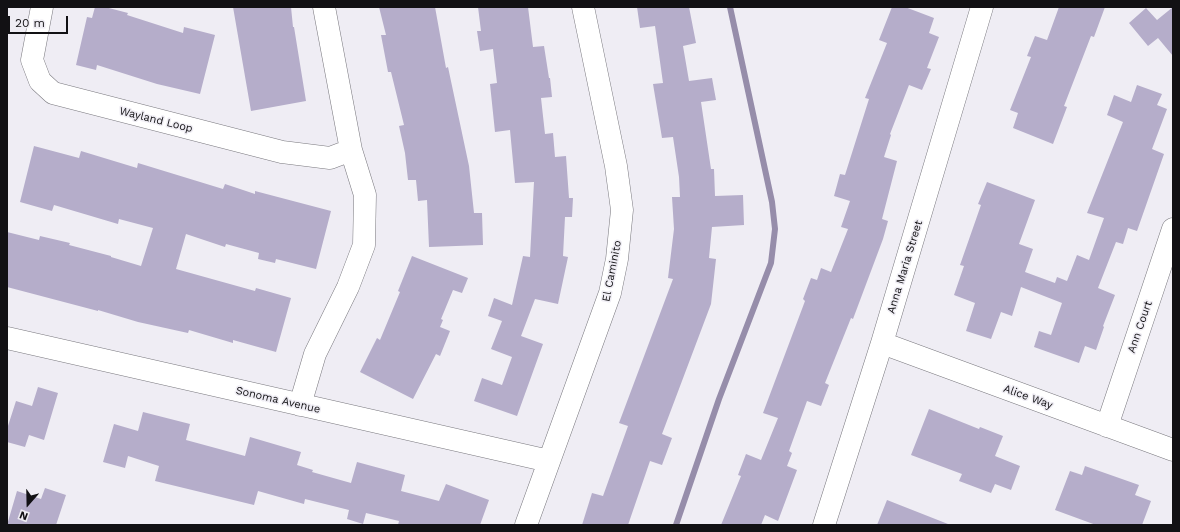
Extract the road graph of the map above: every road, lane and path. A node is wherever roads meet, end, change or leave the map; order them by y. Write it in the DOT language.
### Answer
graph roads {
  1 [pos="42,7"];
  2 [pos="324,7"];
  3 [pos="584,7"];
  4 [pos="982,7"];
  5 [pos="351,150"];
  6 [pos="1173,229"];
  7 [pos="7,338"];
  8 [pos="882,343"];
  9 [pos="300,405"];
  10 [pos="1107,426"];
  11 [pos="1173,450"];
  12 [pos="549,461"];
  13 [pos="526,525"];
  14 [pos="824,525"];
  1 -- 5 [label="street, Wayland Loop"];
  2 -- 5 [label="street"];
  3 -- 12 [label="street, El Caminito"];
  4 -- 8 [label="street, Anna Maria Street"];
  5 -- 9 [label="street"];
  6 -- 10 [label="street, Ann Court"];
  7 -- 9 [label="street, Sonoma Avenue"];
  8 -- 10 [label="street, Alice Way"];
  8 -- 14 [label="street, Anna Maria Street"];
  9 -- 12 [label="street, Sonoma Avenue"];
  10 -- 11 [label="street, Alice Way"];
  12 -- 13 [label="street, El Caminito"];
}
